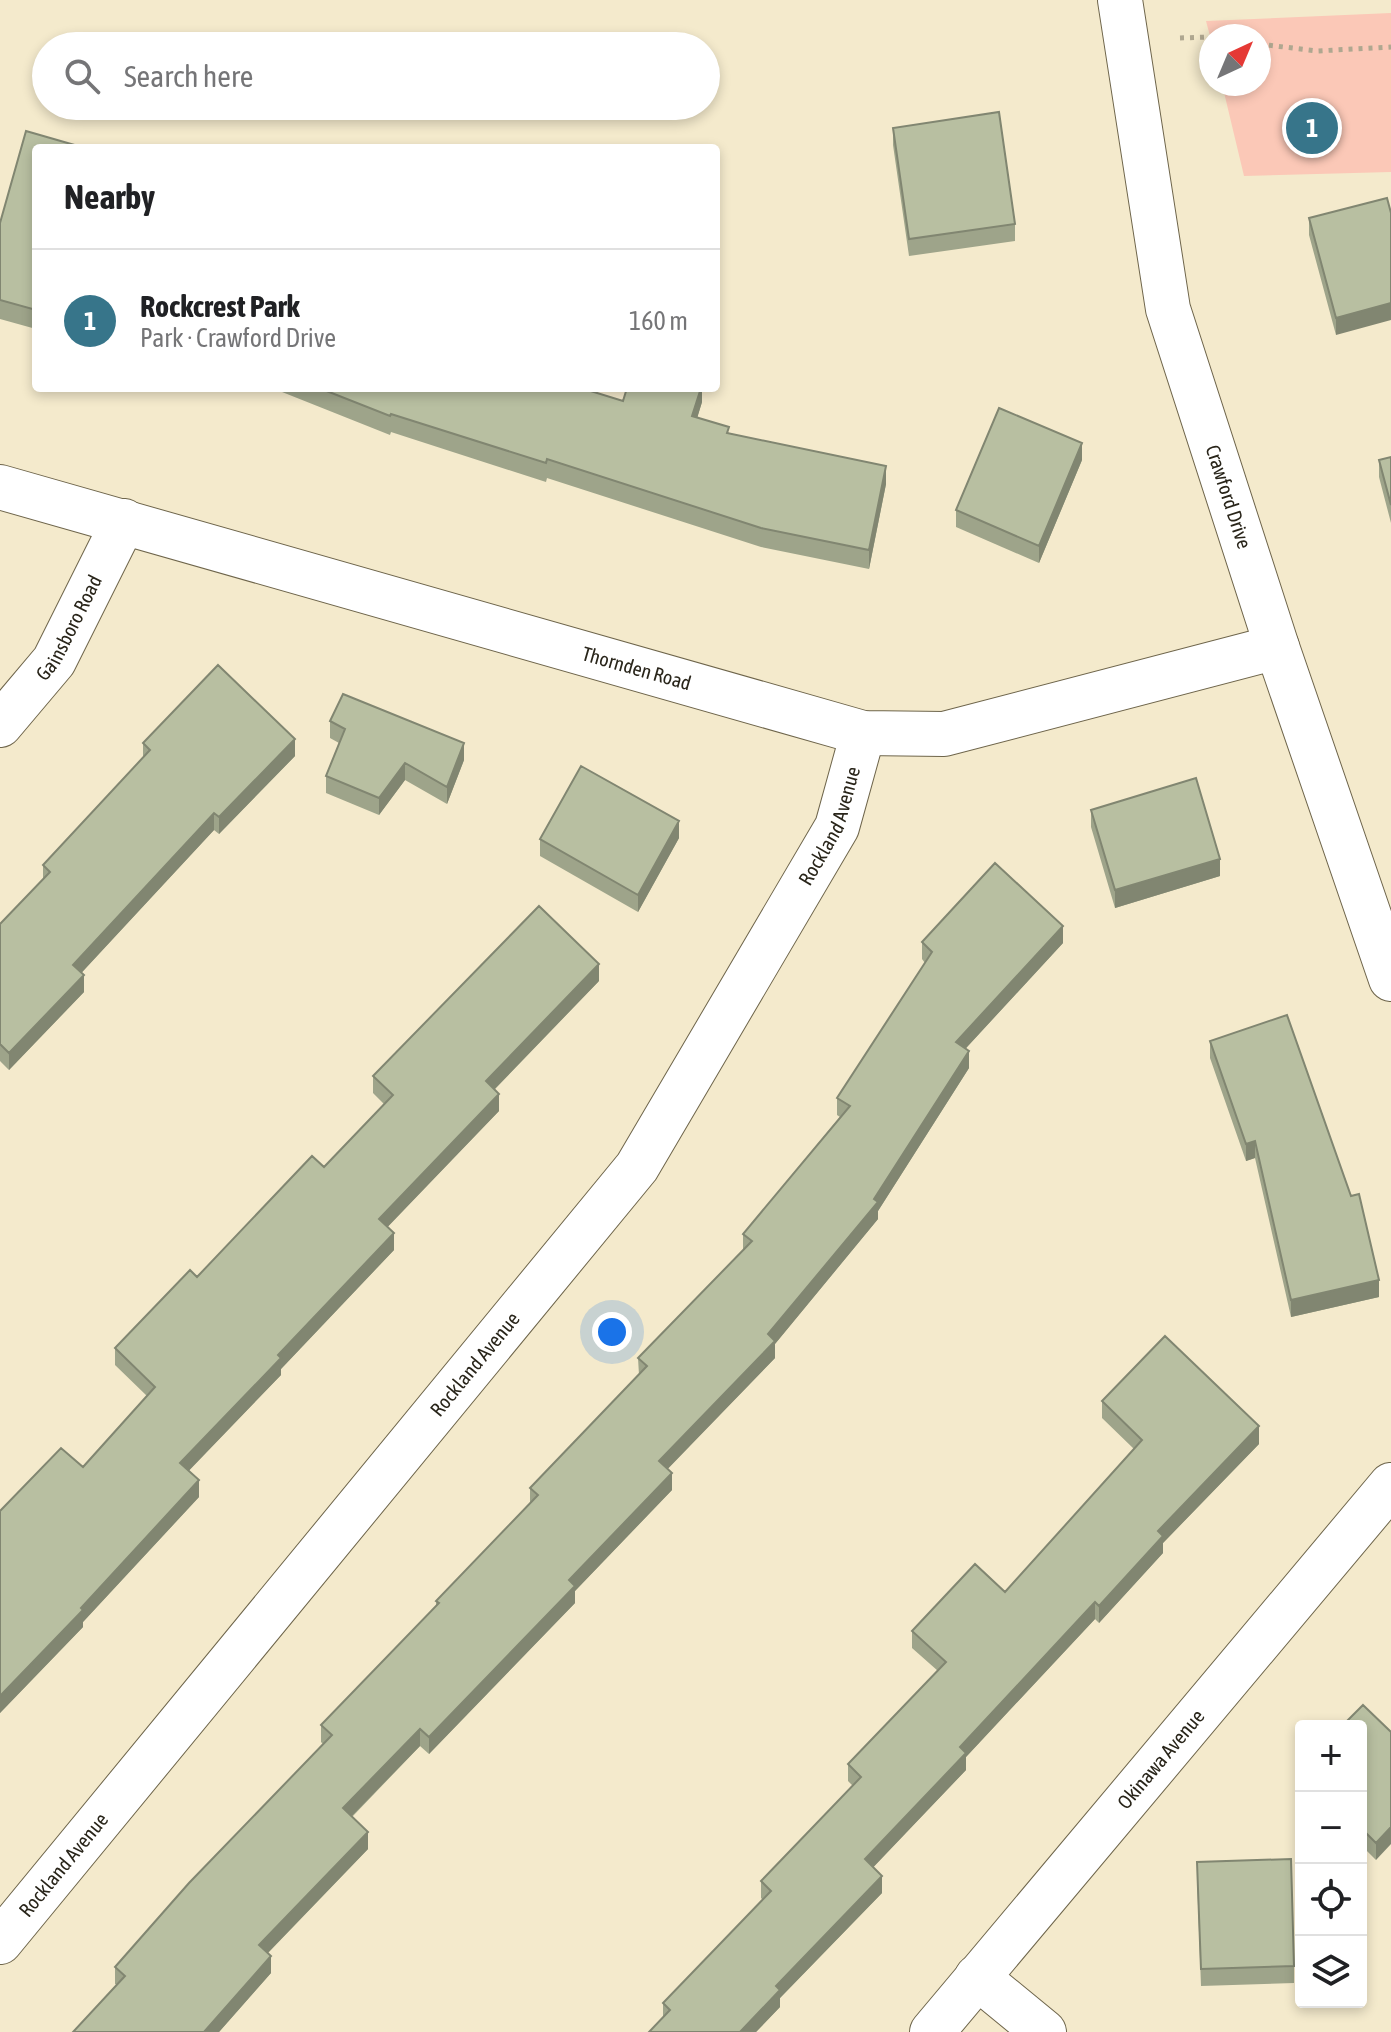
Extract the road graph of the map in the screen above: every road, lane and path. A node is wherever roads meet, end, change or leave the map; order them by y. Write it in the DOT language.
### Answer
graph roads {
  1 [pos="1120,0"];
  2 [pos="1271,45"];
  3 [pos="1391,47"];
  4 [pos="0,487"];
  5 [pos="124,521"];
  6 [pos="1277,647"];
  7 [pos="0,725"];
  8 [pos="863,733"];
  9 [pos="1391,979"];
  10 [pos="1391,1485"];
  11 [pos="0,1942"];
  12 [pos="977,1977"];
  13 [pos="932,2032"];
  14 [pos="1044,2032"];
  1 -- 6 [label="street, Crawford Drive"];
  2 -- 3 [label="path"];
  4 -- 5 [label="street, Thornden Road"];
  5 -- 7 [label="street, Gainsboro Road"];
  5 -- 8 [label="street, Thornden Road"];
  6 -- 8 [label="street, Thornden Road"];
  6 -- 9 [label="street, Crawford Drive"];
  8 -- 11 [label="street, Rockland Avenue"];
  10 -- 12 [label="street, Okinawa Avenue"];
  12 -- 13 [label="street, Okinawa Avenue"];
  12 -- 14 [label="street"];
}
